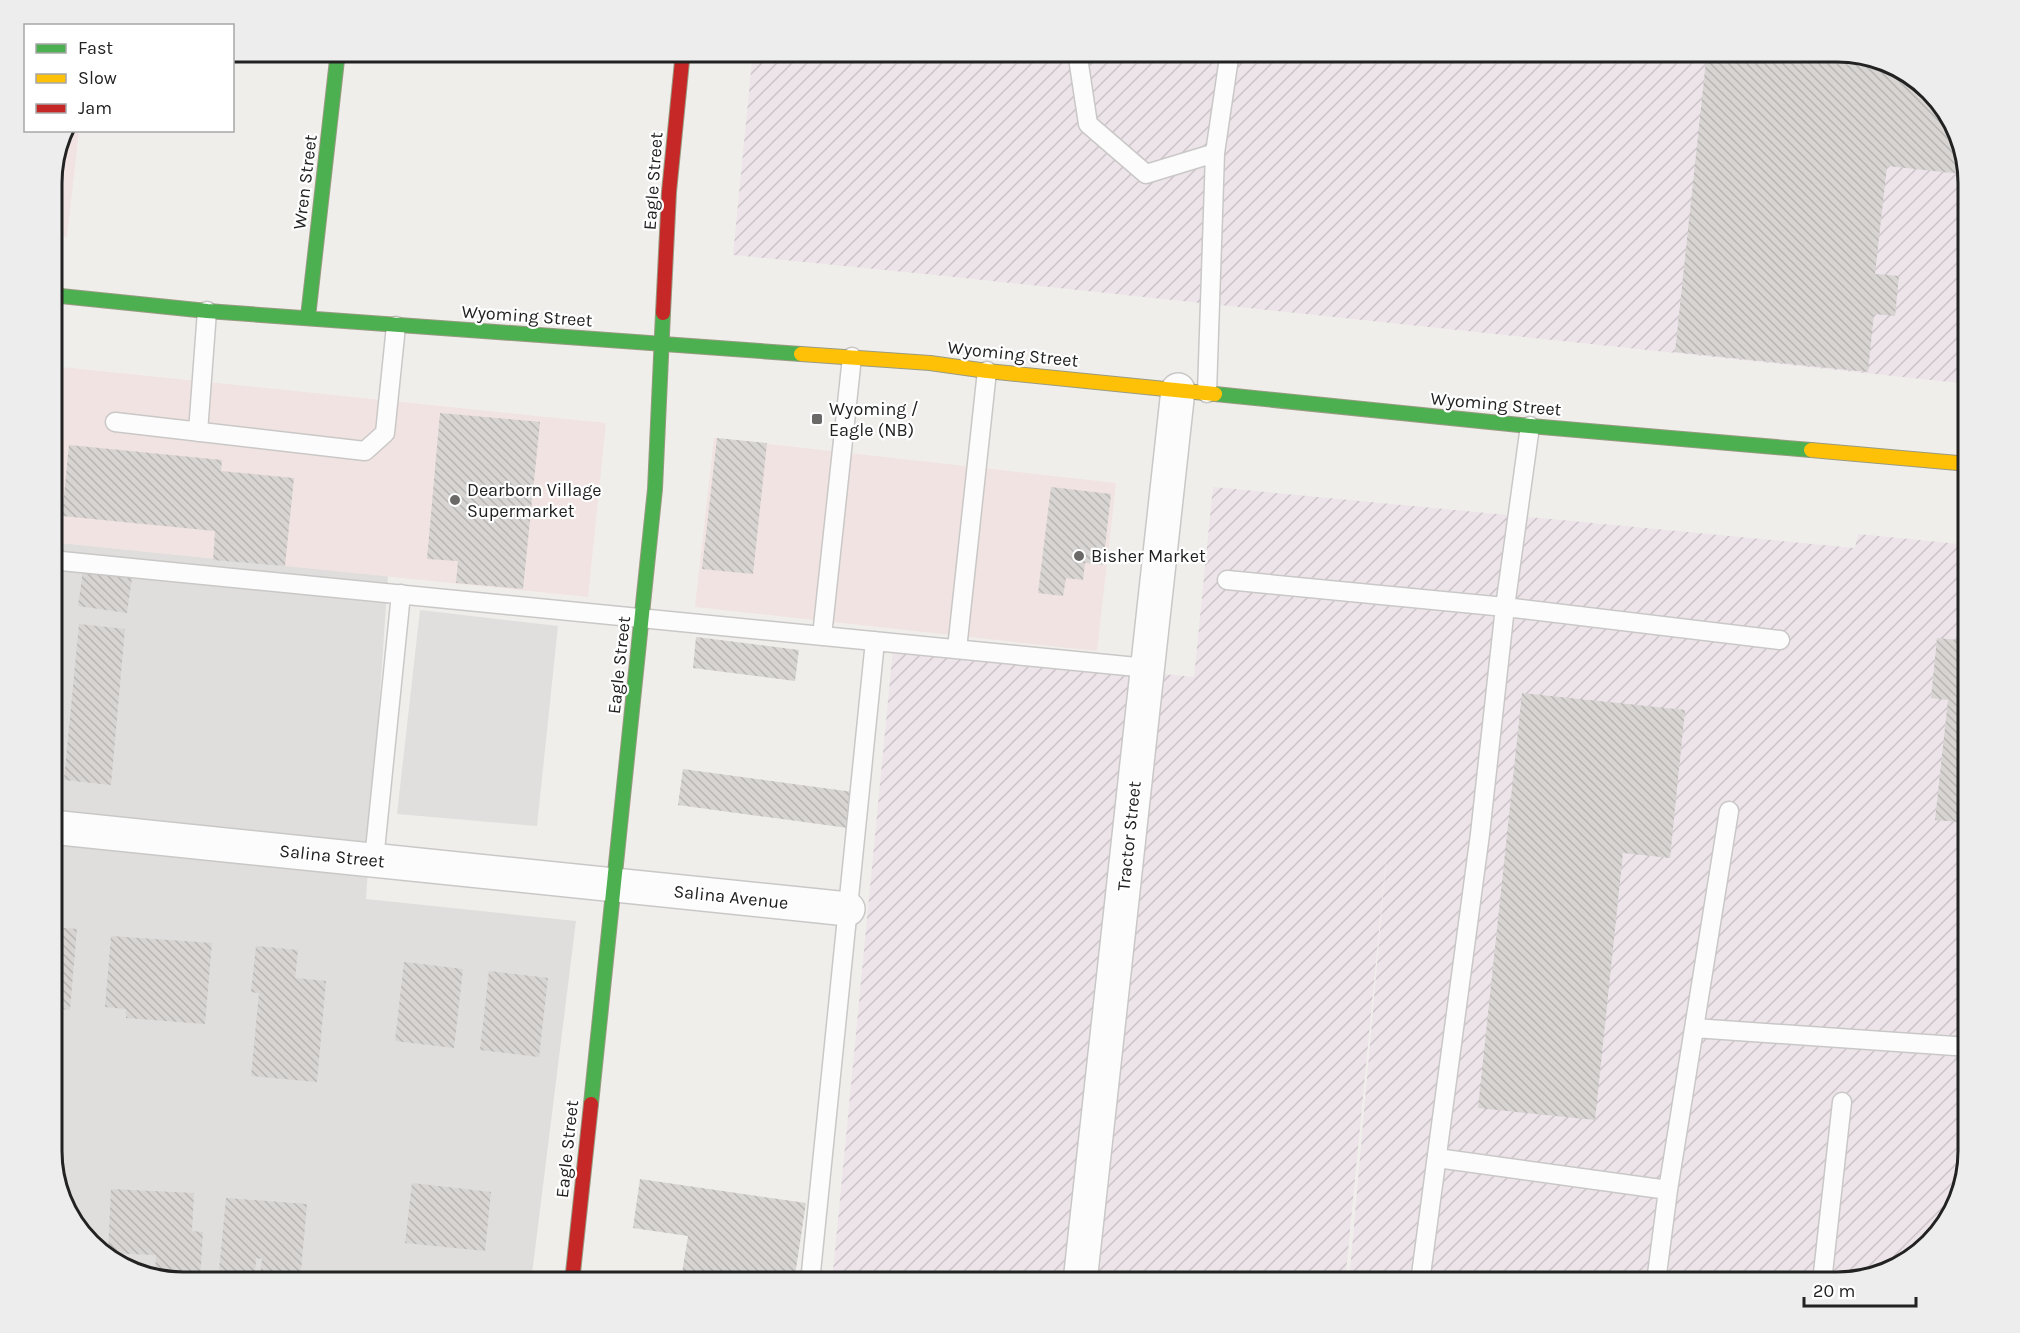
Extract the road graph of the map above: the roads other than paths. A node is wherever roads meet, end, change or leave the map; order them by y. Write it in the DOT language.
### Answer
graph roads {
  1 [pos="337,62"];
  2 [pos="682,62"];
  3 [pos="1079,62"];
  4 [pos="1228,62"];
  5 [pos="1215,153"];
  6 [pos="62,296"];
  7 [pos="207,311"];
  8 [pos="308,317"];
  9 [pos="396,326"];
  10 [pos="662,343"];
  11 [pos="852,357"];
  12 [pos="987,371"];
  13 [pos="1192,392"];
  14 [pos="115,422"];
  15 [pos="1530,426"];
  16 [pos="198,432"];
  17 [pos="1958,463"];
  18 [pos="62,561"];
  19 [pos="1227,580"];
  20 [pos="400,594"];
  21 [pos="1505,607"];
  22 [pos="642,618"];
  23 [pos="822,636"];
  24 [pos="1780,640"];
  25 [pos="875,641"];
  26 [pos="957,649"];
  27 [pos="1147,668"];
  28 [pos="1730,811"];
  29 [pos="62,828"];
  30 [pos="374,860"];
  31 [pos="613,885"];
  32 [pos="848,909"];
  33 [pos="1694,1028"];
  34 [pos="1958,1046"];
  35 [pos="1842,1101"];
  36 [pos="1437,1158"];
  37 [pos="1668,1190"];
  38 [pos="573,1272"];
  39 [pos="811,1272"];
  40 [pos="1081,1272"];
  41 [pos="1421,1272"];
  42 [pos="1657,1272"];
  43 [pos="1823,1272"];
  1 -- 8 [label="main road, Wren Street"];
  2 -- 10 [label="main road, Eagle Street"];
  3 -- 5 [label="lane"];
  4 -- 5 [label="lane"];
  5 -- 13 [label="lane"];
  6 -- 7 [label="main road, Wyoming Street"];
  7 -- 8 [label="main road, Wyoming Street"];
  7 -- 16 [label="lane"];
  8 -- 9 [label="main road, Wyoming Street"];
  9 -- 10 [label="main road, Wyoming Street"];
  9 -- 16 [label="lane"];
  10 -- 11 [label="main road, Wyoming Street"];
  10 -- 22 [label="main road, Eagle Street"];
  11 -- 12 [label="main road, Wyoming Street"];
  11 -- 23 [label="lane"];
  12 -- 13 [label="main road, Wyoming Street"];
  12 -- 26 [label="lane"];
  13 -- 15 [label="main road, Wyoming Street"];
  13 -- 27 [label="street, Tractor Street"];
  14 -- 16 [label="lane"];
  15 -- 17 [label="main road, Wyoming Street"];
  15 -- 21 [label="lane"];
  18 -- 20 [label="lane"];
  19 -- 21 [label="lane"];
  20 -- 22 [label="lane"];
  20 -- 30 [label="lane"];
  21 -- 24 [label="lane"];
  21 -- 36 [label="lane"];
  22 -- 23 [label="lane"];
  22 -- 31 [label="main road, Eagle Street"];
  23 -- 25 [label="lane"];
  25 -- 26 [label="lane"];
  25 -- 32 [label="lane"];
  26 -- 27 [label="lane"];
  27 -- 40 [label="street, Tractor Street"];
  28 -- 33 [label="lane"];
  29 -- 30 [label="street, Salina Street"];
  30 -- 31 [label="street, Salina Street"];
  31 -- 32 [label="street, Salina Avenue"];
  31 -- 38 [label="main road, Eagle Street"];
  32 -- 39 [label="lane"];
  33 -- 34 [label="lane"];
  33 -- 37 [label="lane"];
  35 -- 43 [label="lane"];
  36 -- 37 [label="lane"];
  36 -- 41 [label="lane"];
  37 -- 42 [label="lane"];
}
